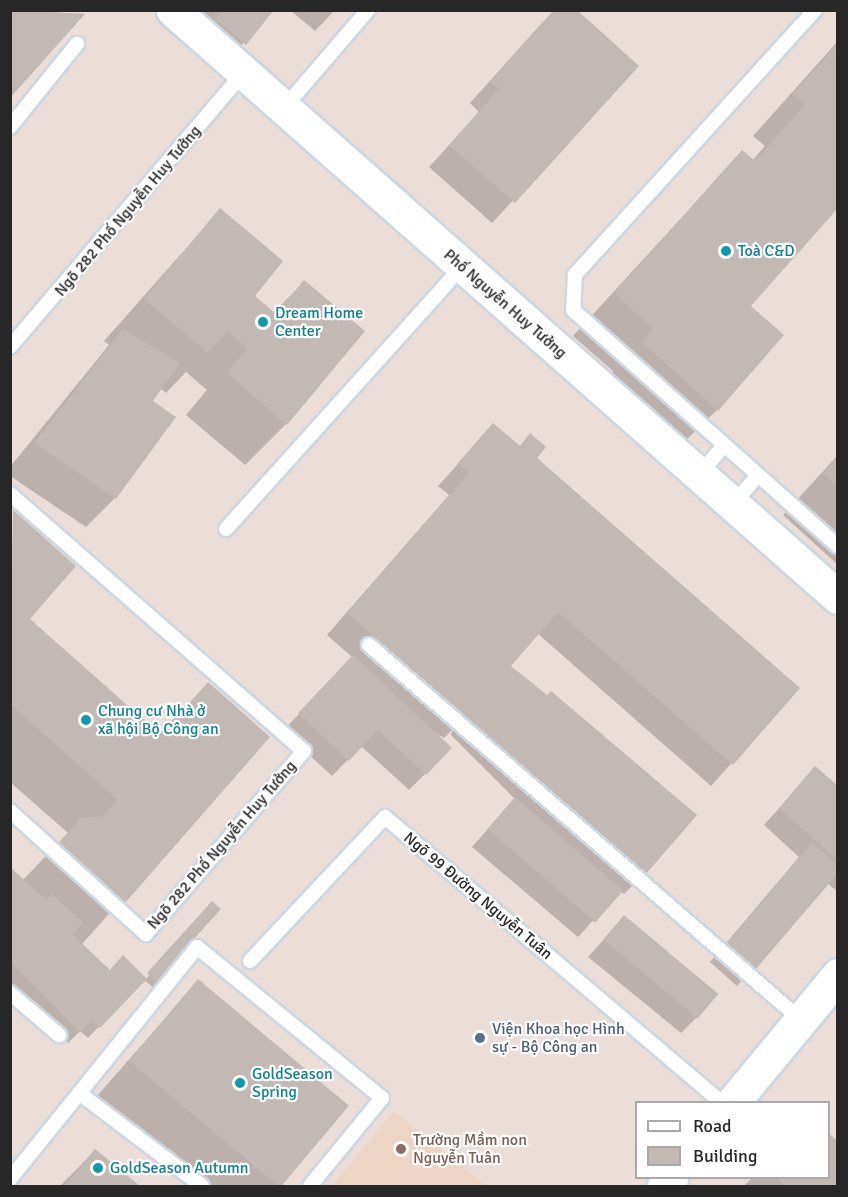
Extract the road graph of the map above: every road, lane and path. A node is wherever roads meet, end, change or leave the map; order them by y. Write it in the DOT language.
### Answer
graph roads {
  1 [pos="173,10"];
  2 [pos="368,10"];
  3 [pos="815,10"];
  4 [pos="77,44"];
  5 [pos="243,74"];
  6 [pos="284,108"];
  7 [pos="10,127"];
  8 [pos="463,266"];
  9 [pos="10,347"];
  10 [pos="724,446"];
  11 [pos="758,475"];
  12 [pos="699,476"];
  13 [pos="10,494"];
  14 [pos="733,504"];
  15 [pos="226,529"];
  16 [pos="837,546"];
  17 [pos="837,597"];
  18 [pos="369,645"];
  19 [pos="10,811"];
  20 [pos="250,961"];
  21 [pos="837,975"];
  22 [pos="10,993"];
  23 [pos="801,1020"];
  24 [pos="59,1035"];
  25 [pos="79,1094"];
  26 [pos="720,1101"];
  27 [pos="734,1101"];
  28 [pos="10,1179"];
  29 [pos="202,1186"];
  30 [pos="310,1186"];
  1 -- 5 [label="street, Phố Nguyễn Huy Tưởng"];
  2 -- 6 [label="lane"];
  3 -- 10 [label="lane"];
  4 -- 7 [label="lane"];
  5 -- 6 [label="street, Phố Nguyễn Huy Tưởng"];
  5 -- 9 [label="lane, Ngõ 282 Phố Nguyễn Huy Tưởng"];
  6 -- 8 [label="street, Phố Nguyễn Huy Tưởng"];
  8 -- 12 [label="street, Phố Nguyễn Huy Tưởng"];
  8 -- 15 [label="lane"];
  10 -- 11 [label="lane"];
  10 -- 12 [label="lane"];
  11 -- 14 [label="lane"];
  11 -- 16 [label="lane"];
  12 -- 14 [label="street, Phố Nguyễn Huy Tưởng"];
  13 -- 19 [label="lane, Ngõ 282 Phố Nguyễn Huy Tưởng"];
  14 -- 17 [label="street, Phố Nguyễn Huy Tưởng"];
  18 -- 23 [label="lane"];
  20 -- 26 [label="lane, Ngõ 99 Đường Nguyễn Tuân"];
  21 -- 23 [label="street"];
  22 -- 24 [label="lane"];
  23 -- 27 [label="street"];
  25 -- 28 [label="lane"];
  25 -- 29 [label="lane"];
  25 -- 30 [label="lane"];
}
